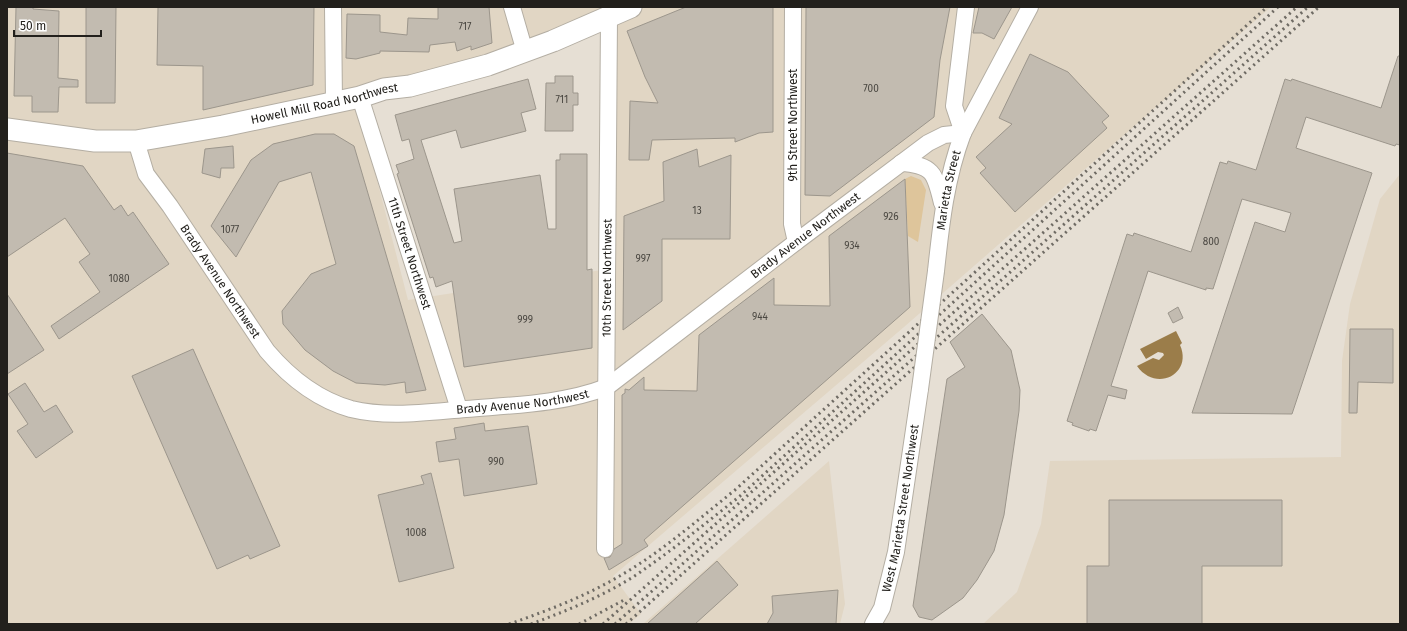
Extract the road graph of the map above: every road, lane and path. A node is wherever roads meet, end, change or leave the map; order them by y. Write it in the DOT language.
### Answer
graph roads {
  1 [pos="333,7"];
  2 [pos="512,7"];
  3 [pos="631,7"];
  4 [pos="793,7"];
  5 [pos="966,7"];
  6 [pos="1030,7"];
  7 [pos="609,12"];
  8 [pos="525,52"];
  9 [pos="360,97"];
  10 [pos="334,103"];
  11 [pos="7,129"];
  12 [pos="962,133"];
  13 [pos="136,141"];
  14 [pos="902,164"];
  15 [pos="943,210"];
  16 [pos="796,242"];
  17 [pos="607,387"];
  18 [pos="920,389"];
  19 [pos="459,409"];
  20 [pos="605,549"];
  21 [pos="873,624"];
  1 -- 10 [label="street"];
  2 -- 8 [label="street"];
  3 -- 7 [label="main road, Howell Mill Road Northwest"];
  4 -- 16 [label="street, 9th Street Northwest"];
  5 -- 12 [label="street"];
  6 -- 12 [label="street, Marietta Street"];
  7 -- 8 [label="main road, Howell Mill Road Northwest"];
  7 -- 17 [label="street, 10th Street Northwest"];
  8 -- 9 [label="main road, Howell Mill Road Northwest"];
  9 -- 10 [label="main road, Howell Mill Road Northwest"];
  9 -- 19 [label="street, 11th Street Northwest"];
  10 -- 13 [label="main road, Howell Mill Road Northwest"];
  11 -- 13 [label="main road, Howell Mill Road Northwest"];
  12 -- 14 [label="street, Brady Avenue Northwest"];
  12 -- 15 [label="street, Marietta Street"];
  13 -- 19 [label="street, Brady Avenue Northwest"];
  14 -- 15 [label="street"];
  14 -- 16 [label="street, Brady Avenue Northwest"];
  15 -- 18 [label="street, Marietta Street, bridge"];
  16 -- 17 [label="street, Brady Avenue Northwest"];
  17 -- 19 [label="street, Brady Avenue Northwest"];
  17 -- 20 [label="street, 10th Street Northwest"];
  18 -- 21 [label="street, West Marietta Street Northwest"];
}
